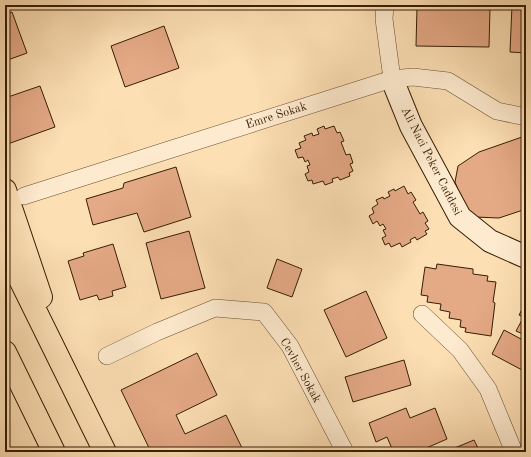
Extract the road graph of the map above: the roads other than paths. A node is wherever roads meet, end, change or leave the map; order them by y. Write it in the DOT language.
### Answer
graph roads {
  1 [pos="385,5"];
  2 [pos="392,78"];
  3 [pos="526,117"];
  4 [pos="14,193"];
  5 [pos="5,249"];
  6 [pos="526,257"];
  7 [pos="422,314"];
  8 [pos="5,352"];
  9 [pos="107,356"];
  10 [pos="5,363"];
  11 [pos="67,376"];
  12 [pos="24,391"];
  13 [pos="54,452"];
  14 [pos="105,452"];
  15 [pos="345,452"];
  16 [pos="514,452"];
  1 -- 2 [label="street"];
  2 -- 3 [label="street, Emre Sokak"];
  2 -- 4 [label="street, Emre Sokak"];
  2 -- 6 [label="street, Ali Naci Peker Caddesi"];
  4 -- 11 [label="main road"];
  5 -- 11 [label="main road"];
  7 -- 16 [label="street"];
  8 -- 12 [label="main road"];
  9 -- 15 [label="street, Cevher Sokak"];
  10 -- 12 [label="main road"];
  11 -- 14 [label="main road"];
  12 -- 13 [label="main road"];
}
